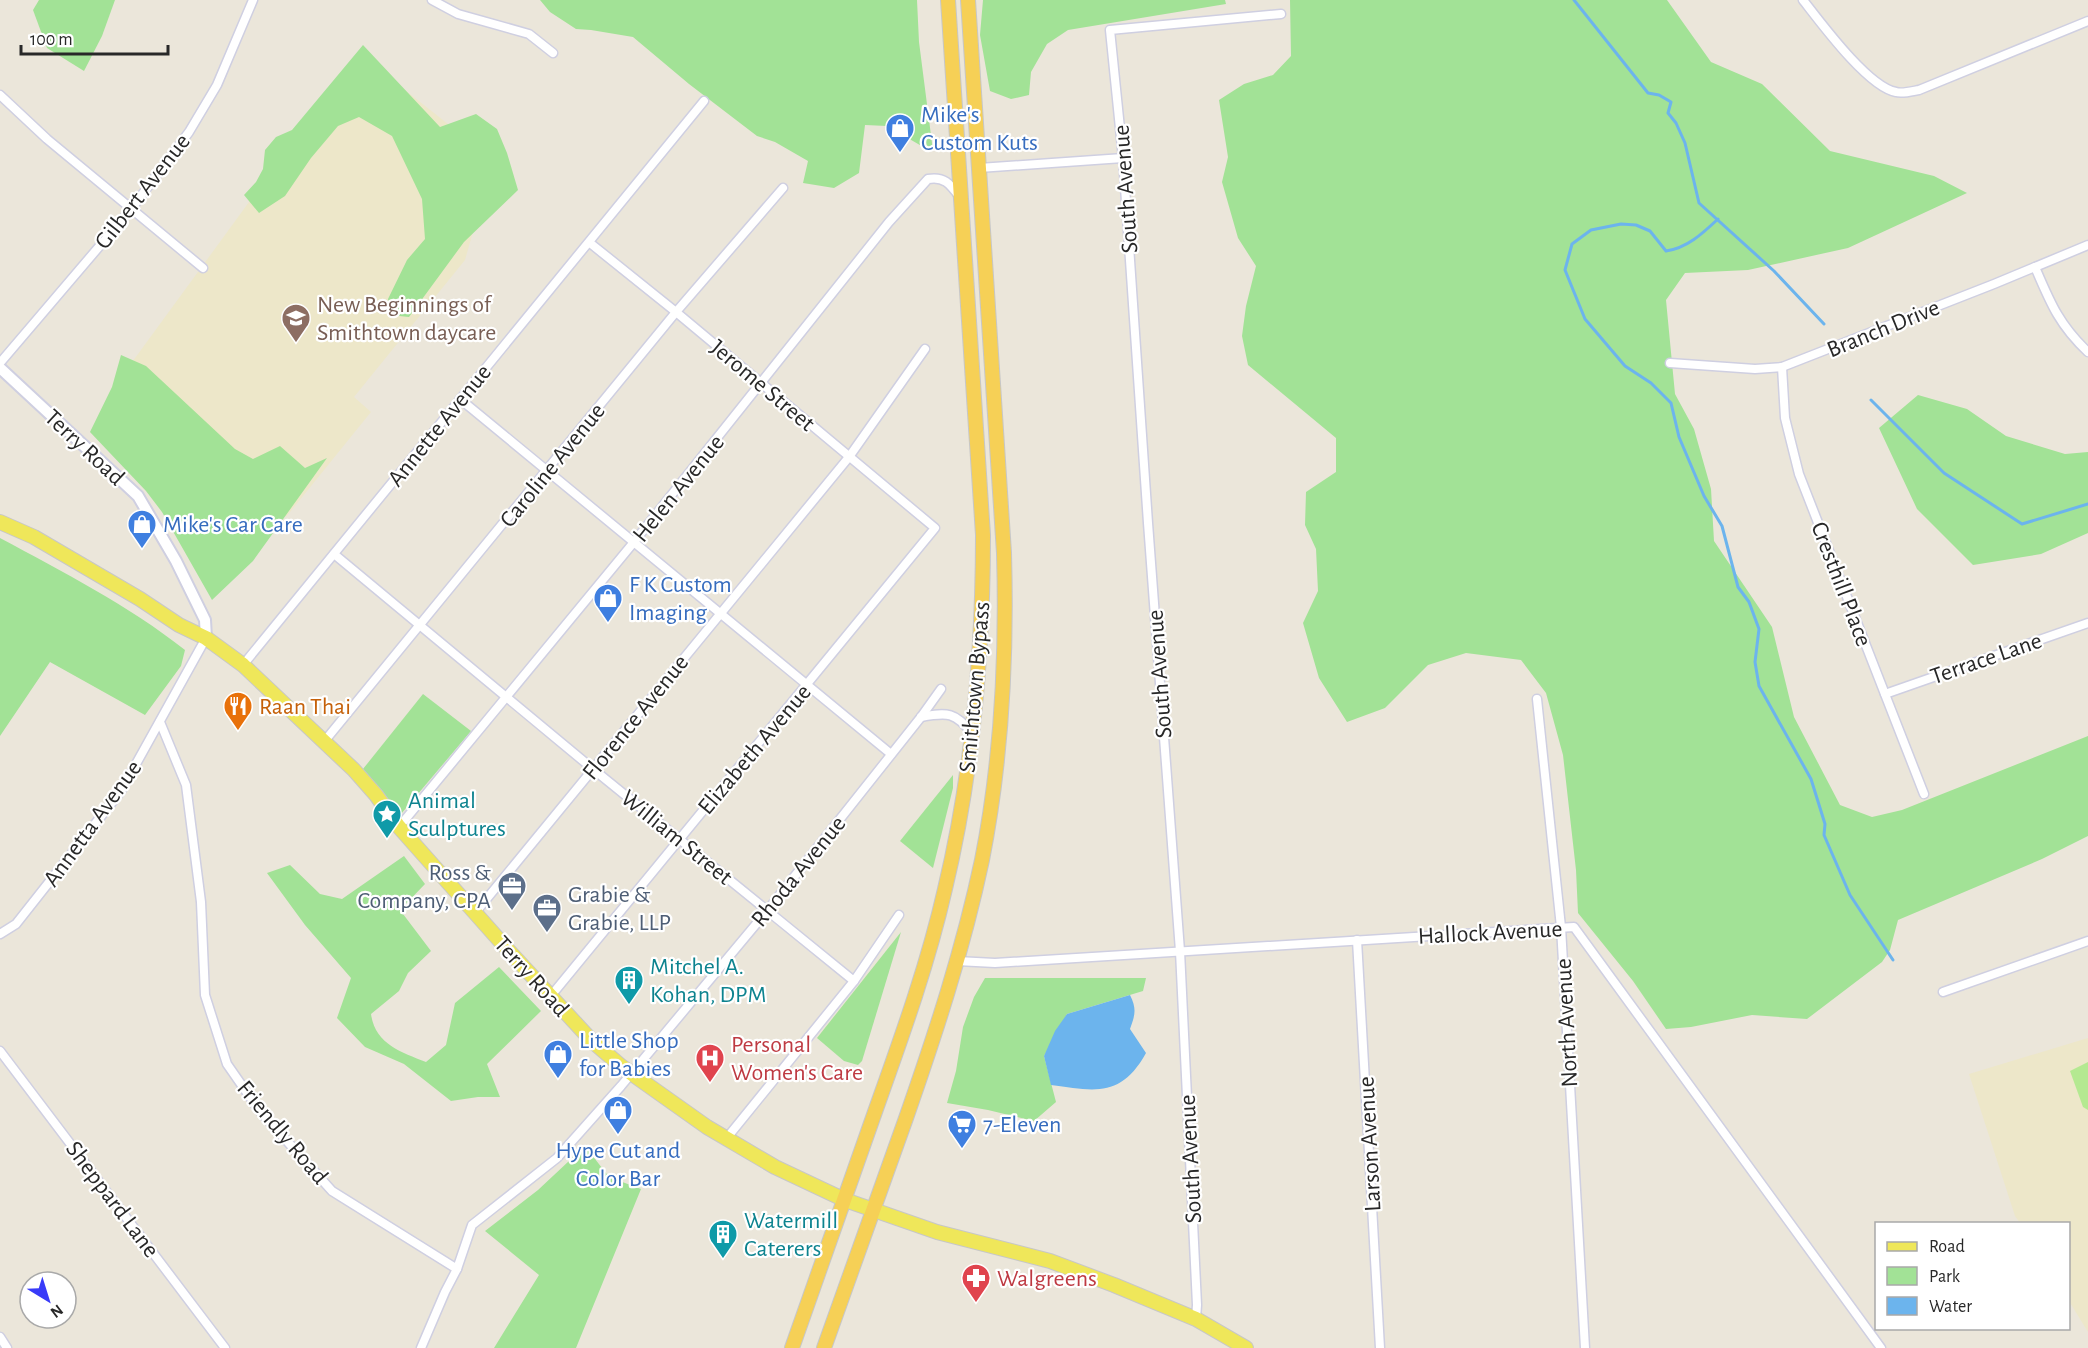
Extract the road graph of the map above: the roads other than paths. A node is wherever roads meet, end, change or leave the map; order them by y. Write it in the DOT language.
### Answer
graph roads {
  1 [pos="253,0"];
  2 [pos="432,0"];
  3 [pos="948,0"];
  4 [pos="968,0"];
  5 [pos="1803,0"];
  6 [pos="1281,14"];
  7 [pos="2088,21"];
  8 [pos="553,53"];
  9 [pos="0,95"];
  10 [pos="704,101"];
  11 [pos="1123,158"];
  12 [pos="978,168"];
  13 [pos="783,189"];
  14 [pos="961,198"];
  15 [pos="132,208"];
  16 [pos="590,243"];
  17 [pos="2088,245"];
  18 [pos="2035,267"];
  19 [pos="203,268"];
  20 [pos="676,312"];
  21 [pos="925,349"];
  22 [pos="2088,352"];
  23 [pos="0,363"];
  24 [pos="1670,363"];
  25 [pos="1782,367"];
  26 [pos="0,368"];
  27 [pos="5,380"];
  28 [pos="762,384"];
  29 [pos="460,399"];
  30 [pos="849,457"];
  31 [pos="548,471"];
  32 [pos="0,522"];
  33 [pos="935,528"];
  34 [pos="634,542"];
  35 [pos="334,554"];
  36 [pos="721,613"];
  37 [pos="2088,623"];
  38 [pos="420,626"];
  39 [pos="206,638"];
  40 [pos="243,665"];
  41 [pos="808,684"];
  42 [pos="941,688"];
  43 [pos="1885,694"];
  44 [pos="506,697"];
  45 [pos="1537,699"];
  46 [pos="921,717"];
  47 [pos="160,722"];
  48 [pos="973,734"];
  49 [pos="323,743"];
  50 [pos="891,754"];
  51 [pos="593,769"];
  52 [pos="1924,794"];
  53 [pos="399,827"];
  54 [pos="680,838"];
  55 [pos="767,911"];
  56 [pos="475,913"];
  57 [pos="899,915"];
  58 [pos="1561,927"];
  59 [pos="0,934"];
  60 [pos="1357,940"];
  61 [pos="2088,941"];
  62 [pos="1180,951"];
  63 [pos="957,961"];
  64 [pos="854,981"];
  65 [pos="1942,992"];
  66 [pos="550,997"];
  67 [pos="0,1051"];
  68 [pos="632,1074"];
  69 [pos="726,1139"];
  70 [pos="844,1200"];
  71 [pos="873,1211"];
  72 [pos="457,1269"];
  73 [pos="1196,1319"];
  74 [pos="1873,1329"];
  75 [pos="0,1337"];
  76 [pos="1877,1347"];
  77 [pos="7,1348"];
  78 [pos="225,1348"];
  79 [pos="421,1348"];
  80 [pos="792,1348"];
  81 [pos="824,1348"];
  82 [pos="1246,1348"];
  83 [pos="1380,1348"];
  84 [pos="1585,1348"];
  1 -- 15 [label="street, Gilbert Avenue"];
  2 -- 8 [label="street"];
  3 -- 14 [label="highway, Smithtown Bypass"];
  4 -- 12 [label="highway, Smithtown Bypass"];
  5 -- 7 [label="street"];
  6 -- 11 [label="street, South Avenue"];
  9 -- 15 [label="street"];
  10 -- 16 [label="street, Annette Avenue"];
  11 -- 12 [label="street"];
  11 -- 62 [label="street, South Avenue"];
  12 -- 63 [label="highway, Smithtown Bypass"];
  13 -- 20 [label="street, Caroline Avenue"];
  14 -- 28 [label="street, Helen Avenue"];
  14 -- 48 [label="highway, Smithtown Bypass"];
  15 -- 19 [label="street"];
  15 -- 23 [label="street, Gilbert Avenue"];
  16 -- 20 [label="street, Jerome Street"];
  16 -- 29 [label="street, Annette Avenue"];
  17 -- 18 [label="street, Branch Drive"];
  18 -- 22 [label="street"];
  18 -- 25 [label="street, Branch Drive"];
  20 -- 28 [label="street, Jerome Street"];
  20 -- 31 [label="street, Caroline Avenue"];
  21 -- 30 [label="street, Florence Avenue"];
  24 -- 25 [label="street, Branch Drive"];
  25 -- 43 [label="street, Cresthill Place"];
  26 -- 27 [label="street, Terry Road"];
  27 -- 39 [label="street, Terry Road"];
  28 -- 30 [label="street, Jerome Street"];
  28 -- 34 [label="street, Helen Avenue"];
  29 -- 31 [label="street"];
  29 -- 35 [label="street, Annette Avenue"];
  30 -- 33 [label="street, Jerome Street"];
  30 -- 36 [label="street, Florence Avenue"];
  31 -- 34 [label="street"];
  31 -- 38 [label="street, Caroline Avenue"];
  32 -- 39 [label="main road"];
  33 -- 41 [label="street, Elizabeth Avenue"];
  34 -- 36 [label="street"];
  34 -- 44 [label="street, Helen Avenue"];
  35 -- 38 [label="street, William Street"];
  35 -- 40 [label="street, Annette Avenue"];
  36 -- 41 [label="street"];
  36 -- 51 [label="street, Florence Avenue"];
  37 -- 43 [label="street, Terrace Lane"];
  38 -- 44 [label="street, William Street"];
  38 -- 49 [label="street, Caroline Avenue"];
  39 -- 40 [label="main road, Terry Road"];
  39 -- 47 [label="street, Annetta Avenue"];
  40 -- 49 [label="main road, Terry Road"];
  41 -- 50 [label="street"];
  41 -- 54 [label="street, Elizabeth Avenue"];
  42 -- 46 [label="street, Rhoda Avenue"];
  43 -- 52 [label="street, Cresthill Place"];
  44 -- 51 [label="street, William Street"];
  44 -- 53 [label="street, Helen Avenue"];
  45 -- 58 [label="street, North Avenue"];
  46 -- 48 [label="street"];
  46 -- 50 [label="street, Rhoda Avenue"];
  47 -- 59 [label="street, Annetta Avenue"];
  47 -- 72 [label="street, Friendly Road"];
  48 -- 70 [label="highway, Smithtown Bypass"];
  49 -- 53 [label="main road, Terry Road"];
  50 -- 55 [label="street, Rhoda Avenue"];
  51 -- 54 [label="street, William Street"];
  51 -- 56 [label="street, Florence Avenue"];
  53 -- 56 [label="main road, Terry Road"];
  54 -- 55 [label="street, William Street"];
  54 -- 66 [label="street, Elizabeth Avenue"];
  55 -- 64 [label="street, William Street"];
  55 -- 68 [label="street, Rhoda Avenue"];
  56 -- 66 [label="main road, Terry Road"];
  57 -- 64 [label="street"];
  58 -- 60 [label="street, Hallock Avenue"];
  58 -- 74 [label="street, Hallock Avenue"];
  58 -- 84 [label="street, North Avenue"];
  60 -- 62 [label="street, Hallock Avenue"];
  60 -- 83 [label="street, Larson Avenue"];
  61 -- 65 [label="street"];
  62 -- 63 [label="street, Hallock Avenue"];
  62 -- 73 [label="street, South Avenue"];
  63 -- 71 [label="highway, Smithtown Bypass"];
  64 -- 69 [label="street"];
  66 -- 68 [label="main road, Terry Road"];
  67 -- 78 [label="street, Sheppard Lane"];
  68 -- 69 [label="main road, Terry Road"];
  68 -- 72 [label="street, Rhoda Avenue"];
  69 -- 70 [label="main road, Terry Road"];
  70 -- 71 [label="main road, Terry Road"];
  70 -- 80 [label="highway, Smithtown Bypass"];
  71 -- 73 [label="main road, Terry Road"];
  71 -- 81 [label="highway, Smithtown Bypass"];
  72 -- 79 [label="street, Rhoda Avenue"];
  73 -- 82 [label="main road, Terry Road"];
  74 -- 76 [label="street, Hallock Avenue"];
  75 -- 77 [label="street"];
}
